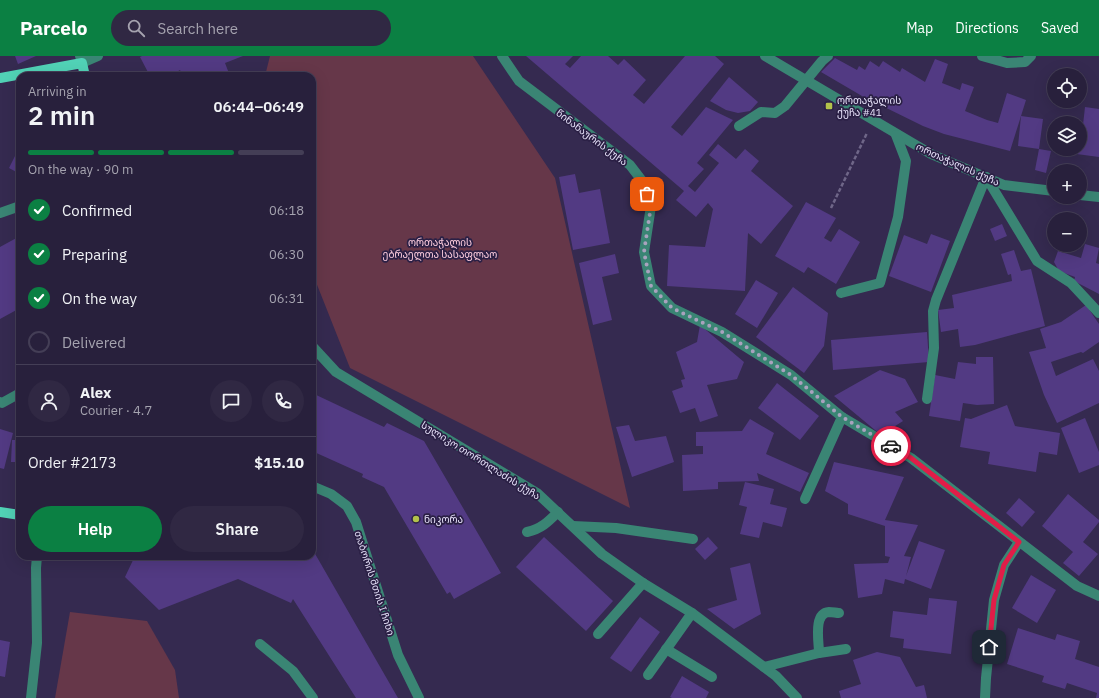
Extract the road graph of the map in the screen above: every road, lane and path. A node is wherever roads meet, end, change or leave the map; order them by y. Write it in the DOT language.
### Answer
graph roads {
  1 [pos="98,56"];
  2 [pos="502,56"];
  3 [pos="765,56"];
  4 [pos="828,56"];
  5 [pos="982,56"];
  6 [pos="1031,56"];
  7 [pos="81,60"];
  8 [pos="27,72"];
  9 [pos="84,72"];
  10 [pos="16,74"];
  11 [pos="0,78"];
  12 [pos="805,80"];
  13 [pos="873,119"];
  14 [pos="738,126"];
  15 [pos="896,135"];
  16 [pos="986,177"];
  17 [pos="1047,190"];
  18 [pos="1087,196"];
  19 [pos="1099,197"];
  20 [pos="16,207"];
  21 [pos="831,208"];
  22 [pos="0,213"];
  23 [pos="841,293"];
  24 [pos="1099,313"];
  25 [pos="316,350"];
  26 [pos="16,395"];
  27 [pos="927,399"];
  28 [pos="0,402"];
  29 [pos="842,417"];
  30 [pos="316,488"];
  31 [pos="805,499"];
  32 [pos="0,512"];
  33 [pos="558,512"];
  34 [pos="16,514"];
  35 [pos="573,526"];
  36 [pos="527,532"];
  37 [pos="693,539"];
  38 [pos="1019,542"];
  39 [pos="37,560"];
  40 [pos="643,582"];
  41 [pos="1099,596"];
  42 [pos="692,613"];
  43 [pos="839,613"];
  44 [pos="598,634"];
  45 [pos="260,644"];
  46 [pos="666,649"];
  47 [pos="846,649"];
  48 [pos="819,653"];
  49 [pos="764,667"];
  50 [pos="648,675"];
  51 [pos="712,677"];
  52 [pos="32,698"];
  53 [pos="313,698"];
  54 [pos="419,698"];
  55 [pos="797,698"];
  56 [pos="985,698"];
  1 -- 7 [label="street"];
  2 -- 29 [label="street, წინანაურის ქუჩა"];
  3 -- 12 [label="street, ორთაჭალის ქუჩა"];
  4 -- 12 [label="street"];
  5 -- 6 [label="street"];
  7 -- 8 [label="main road"];
  7 -- 9 [label="main road"];
  10 -- 11 [label="main road"];
  12 -- 13 [label="street, ორთაჭალის ქუჩა"];
  12 -- 14 [label="street"];
  13 -- 15 [label="street, ორთაჭალის ქუჩა"];
  13 -- 21 [label="path"];
  15 -- 16 [label="street, ორთაჭალის ქუჩა"];
  15 -- 23 [label="street"];
  16 -- 17 [label="street, ორთაჭალის ქუჩა"];
  16 -- 24 [label="street"];
  16 -- 27 [label="street"];
  18 -- 19 [label="street"];
  20 -- 22 [label="street"];
  25 -- 33 [label="street, სულიკო თორთლაძის ქუჩა"];
  26 -- 28 [label="street"];
  29 -- 31 [label="street"];
  29 -- 38 [label="street, წინანაურის ქუჩა"];
  30 -- 54 [label="street, თაბორის მთის I ჩიხი"];
  32 -- 34 [label="main road"];
  33 -- 35 [label="street, სულიკო თორთლაძის ქუჩა"];
  33 -- 36 [label="street"];
  35 -- 37 [label="street"];
  35 -- 40 [label="street, სულიკო თორთლაძის ქუჩა"];
  38 -- 41 [label="street, წინანაურის ქუჩა"];
  38 -- 56 [label="street"];
  39 -- 52 [label="street"];
  40 -- 42 [label="street, სულიკო თორთლაძის ქუჩა"];
  40 -- 44 [label="street"];
  42 -- 46 [label="street"];
  42 -- 49 [label="street, სულიკო თორთლაძის ქუჩა"];
  43 -- 48 [label="street"];
  45 -- 53 [label="street"];
  46 -- 50 [label="street"];
  46 -- 51 [label="street"];
  47 -- 48 [label="street"];
  48 -- 49 [label="street"];
  49 -- 55 [label="street, სულიკო თორთლაძის ქუჩა"];
}
